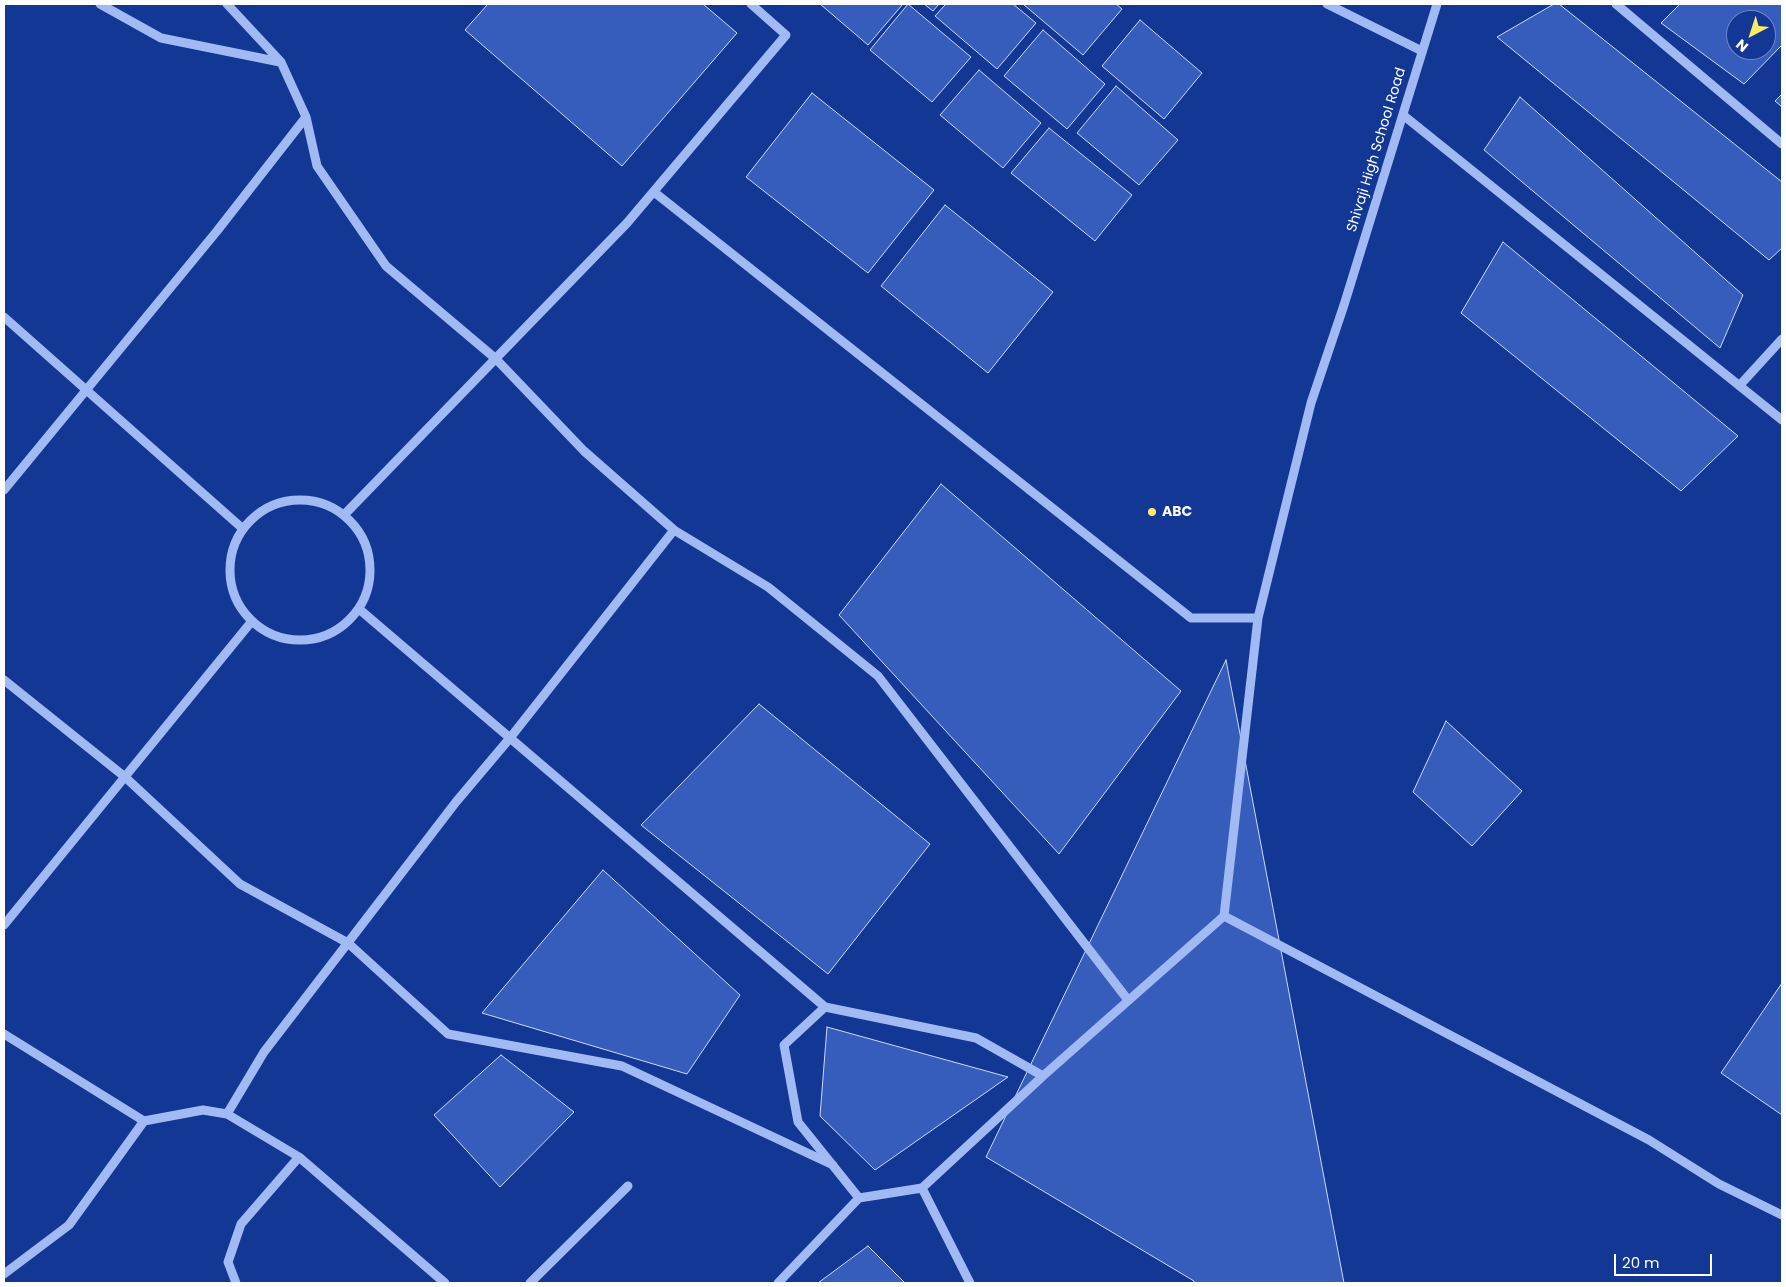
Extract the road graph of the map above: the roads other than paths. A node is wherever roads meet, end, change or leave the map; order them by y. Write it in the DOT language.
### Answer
graph roads {
  1 [pos="100,4"];
  2 [pos="227,4"];
  3 [pos="751,4"];
  4 [pos="1327,4"];
  5 [pos="1437,4"];
  6 [pos="1616,4"];
  7 [pos="1422,52"];
  8 [pos="281,62"];
  9 [pos="1402,115"];
  10 [pos="306,117"];
  11 [pos="1782,144"];
  12 [pos="654,192"];
  13 [pos="4,317"];
  14 [pos="1782,339"];
  15 [pos="496,359"];
  16 [pos="1740,385"];
  17 [pos="86,390"];
  18 [pos="1782,420"];
  19 [pos="4,490"];
  20 [pos="344,515"];
  21 [pos="242,528"];
  22 [pos="674,530"];
  23 [pos="359,609"];
  24 [pos="1258,618"];
  25 [pos="252,621"];
  26 [pos="4,680"];
  27 [pos="510,738"];
  28 [pos="125,777"];
  29 [pos="1224,916"];
  30 [pos="4,925"];
  31 [pos="348,943"];
  32 [pos="1128,1000"];
  33 [pos="826,1007"];
  34 [pos="4,1034"];
  35 [pos="1042,1076"];
  36 [pos="227,1114"];
  37 [pos="144,1121"];
  38 [pos="299,1157"];
  39 [pos="833,1165"];
  40 [pos="628,1186"];
  41 [pos="922,1188"];
  42 [pos="858,1198"];
  43 [pos="1782,1215"];
  44 [pos="4,1274"];
  45 [pos="236,1283"];
  46 [pos="445,1283"];
  47 [pos="530,1283"];
  48 [pos="778,1283"];
  49 [pos="970,1283"];
  1 -- 8 [label="street"];
  2 -- 8 [label="street"];
  3 -- 12 [label="street"];
  4 -- 7 [label="street"];
  5 -- 7 [label="street, Shivaji High School Road"];
  6 -- 11 [label="street"];
  7 -- 9 [label="street, Shivaji High School Road"];
  8 -- 10 [label="street"];
  9 -- 16 [label="street"];
  9 -- 24 [label="street, Shivaji High School Road"];
  10 -- 15 [label="street"];
  10 -- 17 [label="street"];
  12 -- 15 [label="street"];
  12 -- 24 [label="street"];
  13 -- 17 [label="street"];
  14 -- 16 [label="street"];
  15 -- 20 [label="street"];
  15 -- 22 [label="street"];
  16 -- 18 [label="street"];
  17 -- 19 [label="street"];
  17 -- 21 [label="street"];
  20 -- 21 [label="street"];
  20 -- 23 [label="street"];
  21 -- 25 [label="street"];
  22 -- 27 [label="street"];
  22 -- 32 [label="street"];
  23 -- 25 [label="street"];
  23 -- 27 [label="street"];
  24 -- 29 [label="street, Shivaji High School Road"];
  25 -- 28 [label="street"];
  26 -- 28 [label="street"];
  27 -- 31 [label="street"];
  27 -- 33 [label="street"];
  28 -- 30 [label="street"];
  28 -- 31 [label="street"];
  29 -- 32 [label="street"];
  29 -- 43 [label="street"];
  31 -- 36 [label="street"];
  31 -- 39 [label="street"];
  32 -- 35 [label="street"];
  33 -- 35 [label="street"];
  33 -- 39 [label="street"];
  34 -- 37 [label="street"];
  35 -- 41 [label="street"];
  36 -- 37 [label="street"];
  36 -- 38 [label="street"];
  37 -- 44 [label="street"];
  38 -- 45 [label="street"];
  38 -- 46 [label="street"];
  39 -- 42 [label="street"];
  40 -- 47 [label="street"];
  41 -- 42 [label="street"];
  41 -- 49 [label="street"];
  42 -- 48 [label="street"];
}
